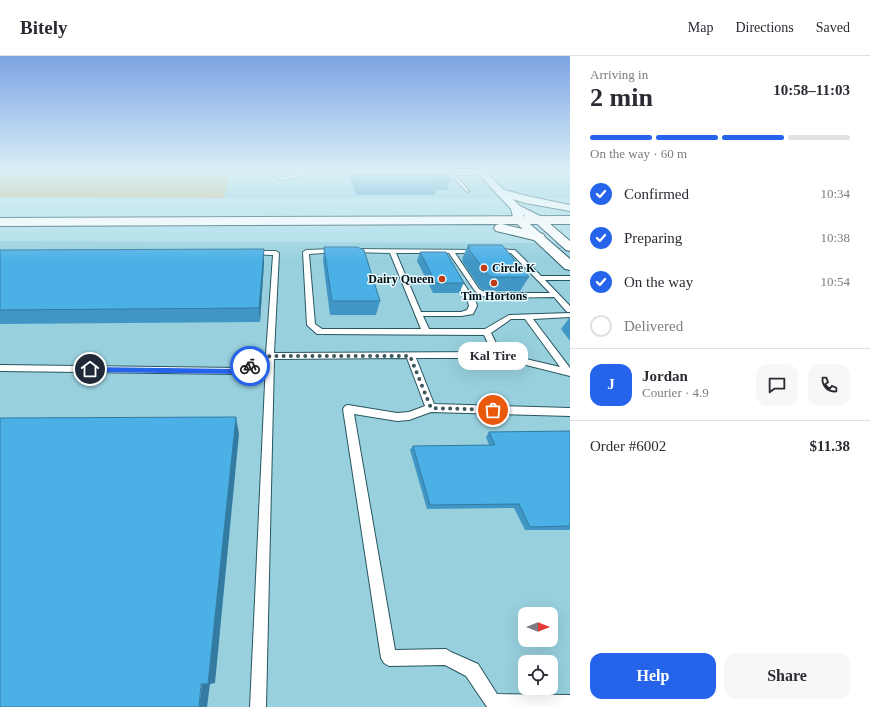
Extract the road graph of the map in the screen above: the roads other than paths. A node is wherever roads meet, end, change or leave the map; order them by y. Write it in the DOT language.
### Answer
graph roads {
  1 [pos="508,201"];
  2 [pos="533,201"];
  3 [pos="570,212"];
  4 [pos="456,214"];
  5 [pos="517,214"];
  6 [pos="538,220"];
  7 [pos="0,222"];
  8 [pos="538,237"];
  9 [pos="570,247"];
  10 [pos="392,251"];
  11 [pos="451,251"];
  12 [pos="244,253"];
  13 [pos="570,266"];
  14 [pos="452,270"];
  15 [pos="540,278"];
  16 [pos="570,278"];
  17 [pos="556,295"];
  18 [pos="570,310"];
  19 [pos="418,314"];
  20 [pos="570,315"];
  21 [pos="527,316"];
  22 [pos="426,332"];
  23 [pos="486,332"];
  24 [pos="270,356"];
  25 [pos="410,356"];
  26 [pos="498,356"];
  27 [pos="0,368"];
  28 [pos="569,372"];
  29 [pos="431,408"];
  30 [pos="570,412"];
  31 [pos="570,703"];
  32 [pos="494,704"];
  33 [pos="258,707"];
  1 -- 5 [label="street"];
  2 -- 3 [label="main road"];
  3 -- 5 [label="main road"];
  3 -- 6 [label="main road"];
  4 -- 5 [label="main road"];
  4 -- 7 [label="main road"];
  4 -- 8 [label="main road"];
  5 -- 6 [label="main road"];
  5 -- 8 [label="street"];
  6 -- 9 [label="street"];
  8 -- 13 [label="street"];
  10 -- 11 [label="lane"];
  10 -- 19 [label="lane"];
  10 -- 22 [label="lane"];
  11 -- 15 [label="lane"];
  11 -- 17 [label="lane"];
  12 -- 24 [label="lane"];
  14 -- 19 [label="lane"];
  15 -- 16 [label="lane"];
  15 -- 17 [label="lane"];
  17 -- 18 [label="lane"];
  19 -- 22 [label="lane"];
  20 -- 21 [label="lane"];
  21 -- 23 [label="lane"];
  21 -- 28 [label="lane"];
  22 -- 23 [label="lane"];
  23 -- 26 [label="lane"];
  24 -- 25 [label="lane"];
  24 -- 27 [label="lane"];
  24 -- 33 [label="lane"];
  25 -- 26 [label="lane"];
  25 -- 29 [label="lane"];
  26 -- 28 [label="lane"];
  29 -- 30 [label="lane"];
  29 -- 32 [label="lane"];
  31 -- 32 [label="lane"];
}
